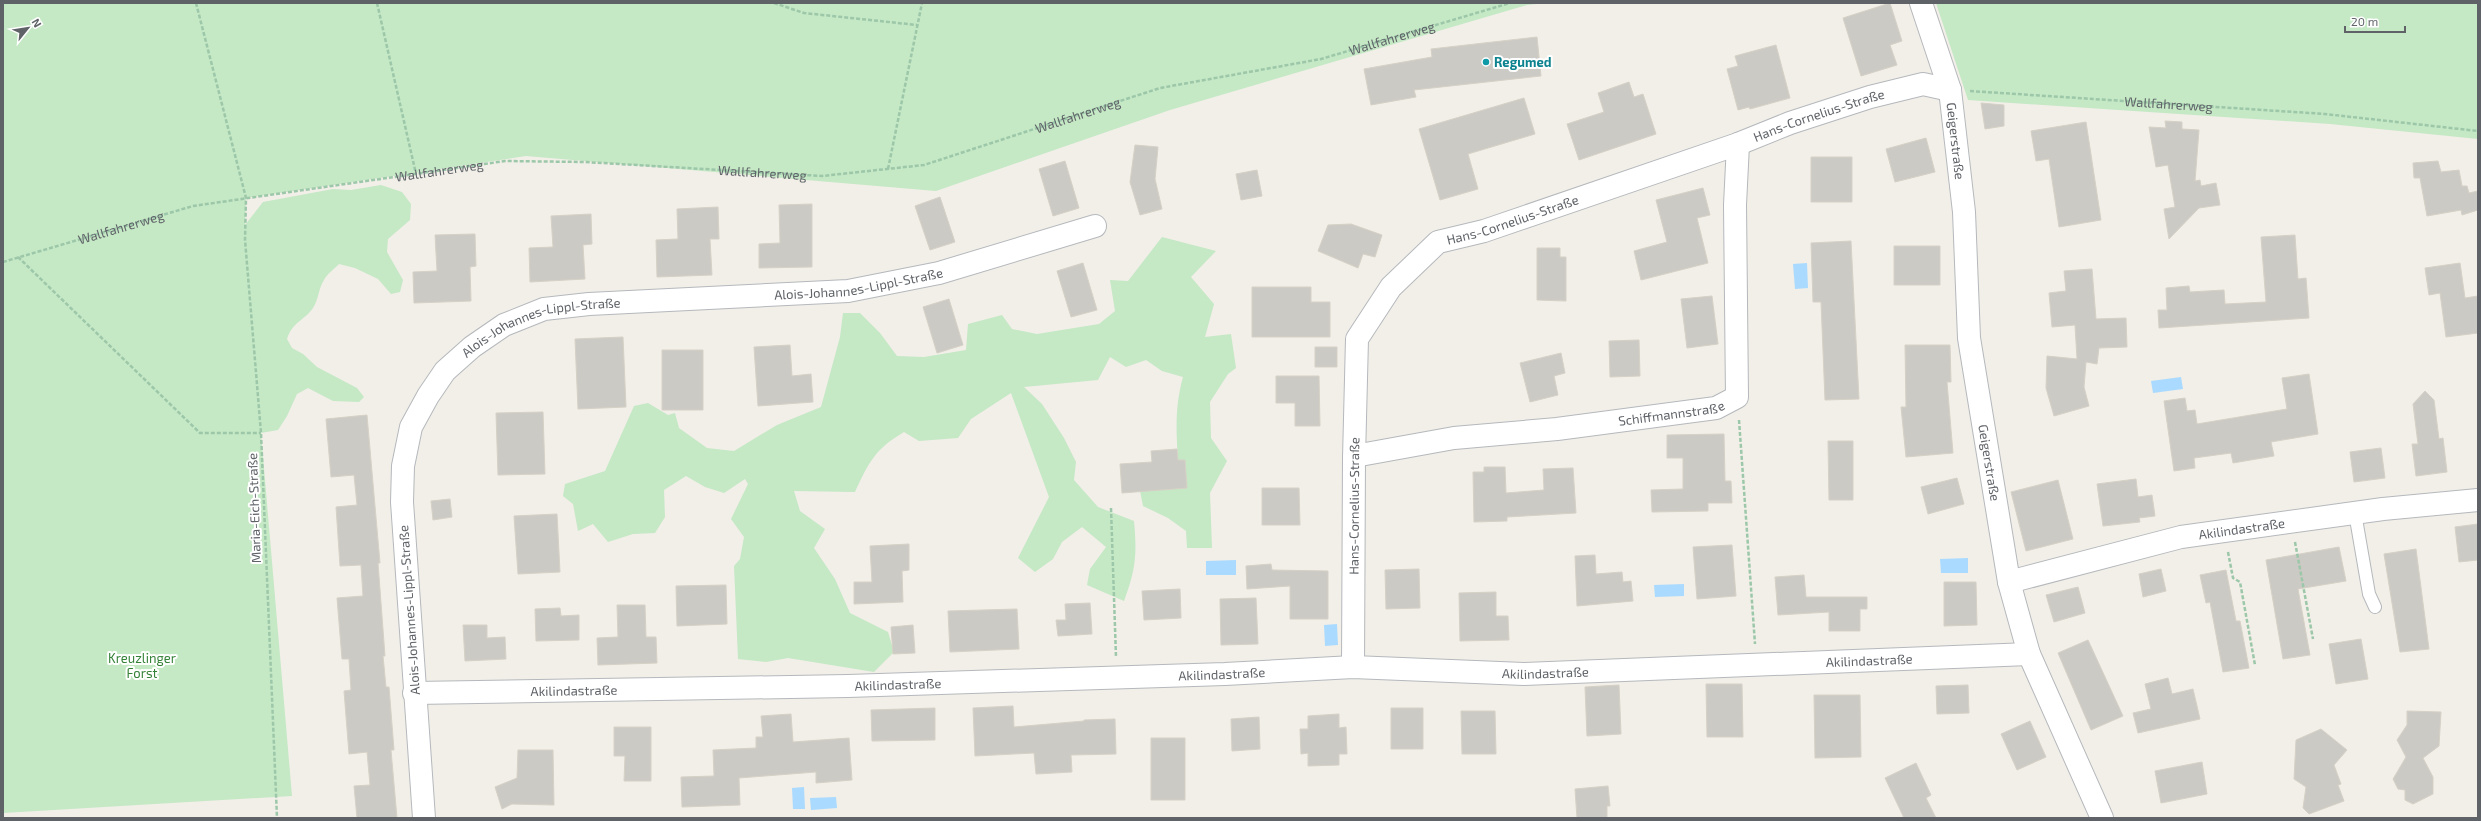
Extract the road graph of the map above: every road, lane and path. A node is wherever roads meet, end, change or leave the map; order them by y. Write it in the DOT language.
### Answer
graph roads {
  1 [pos="196,3"];
  2 [pos="377,3"];
  3 [pos="774,3"];
  4 [pos="922,3"];
  5 [pos="1510,3"];
  6 [pos="1921,3"];
  7 [pos="917,25"];
  8 [pos="1950,90"];
  9 [pos="2478,131"];
  10 [pos="1738,144"];
  11 [pos="888,169"];
  12 [pos="416,174"];
  13 [pos="246,198"];
  14 [pos="1095,226"];
  15 [pos="18,257"];
  16 [pos="3,262"];
  17 [pos="1737,398"];
  18 [pos="261,433"];
  19 [pos="1354,458"];
  20 [pos="2478,500"];
  21 [pos="1111,508"];
  22 [pos="2356,513"];
  23 [pos="2291,522"];
  24 [pos="2224,531"];
  25 [pos="2009,582"];
  26 [pos="2375,607"];
  27 [pos="2313,639"];
  28 [pos="2029,654"];
  29 [pos="1757,665"];
  30 [pos="2255,665"];
  31 [pos="1353,667"];
  32 [pos="1117,678"];
  33 [pos="414,692"];
  34 [pos="277,818"];
  35 [pos="424,818"];
  36 [pos="2102,818"];
  1 -- 13 [label="path, Maria-Eich-Straße"];
  2 -- 12 [label="path"];
  3 -- 7 [label="path"];
  4 -- 7 [label="path"];
  5 -- 11 [label="path, Wallfahrerweg"];
  6 -- 8 [label="street"];
  7 -- 11 [label="path"];
  8 -- 9 [label="path, Wallfahrerweg"];
  8 -- 10 [label="street, Hans-Cornelius-Straße"];
  8 -- 25 [label="street, Geigerstraße"];
  10 -- 17 [label="street, Schiffmannstraße"];
  10 -- 19 [label="street, Hans-Cornelius-Straße"];
  11 -- 12 [label="path, Wallfahrerweg"];
  12 -- 13 [label="path, Wallfahrerweg"];
  13 -- 15 [label="path, Wallfahrerweg"];
  13 -- 18 [label="path, Maria-Eich-Straße"];
  14 -- 33 [label="street, Alois-Johannes-Lippl-Straße"];
  15 -- 16 [label="path, Wallfahrerweg"];
  15 -- 18 [label="path"];
  17 -- 19 [label="street, Schiffmannstraße"];
  17 -- 29 [label="path"];
  18 -- 34 [label="path, Maria-Eich-Straße"];
  19 -- 31 [label="street, Hans-Cornelius-Straße"];
  20 -- 22 [label="street, Akilindastraße"];
  21 -- 32 [label="path"];
  22 -- 23 [label="street, Akilindastraße"];
  22 -- 26 [label="lane"];
  23 -- 24 [label="street, Akilindastraße"];
  23 -- 27 [label="path"];
  24 -- 25 [label="street, Akilindastraße"];
  24 -- 30 [label="path"];
  25 -- 28 [label="street, Geigerstraße"];
  28 -- 29 [label="street, Akilindastraße"];
  28 -- 36 [label="street, Geigerstraße"];
  29 -- 31 [label="street, Akilindastraße"];
  31 -- 32 [label="street, Akilindastraße"];
  32 -- 33 [label="street, Akilindastraße"];
  33 -- 35 [label="street, Alois-Johannes-Lippl-Straße"];
}
